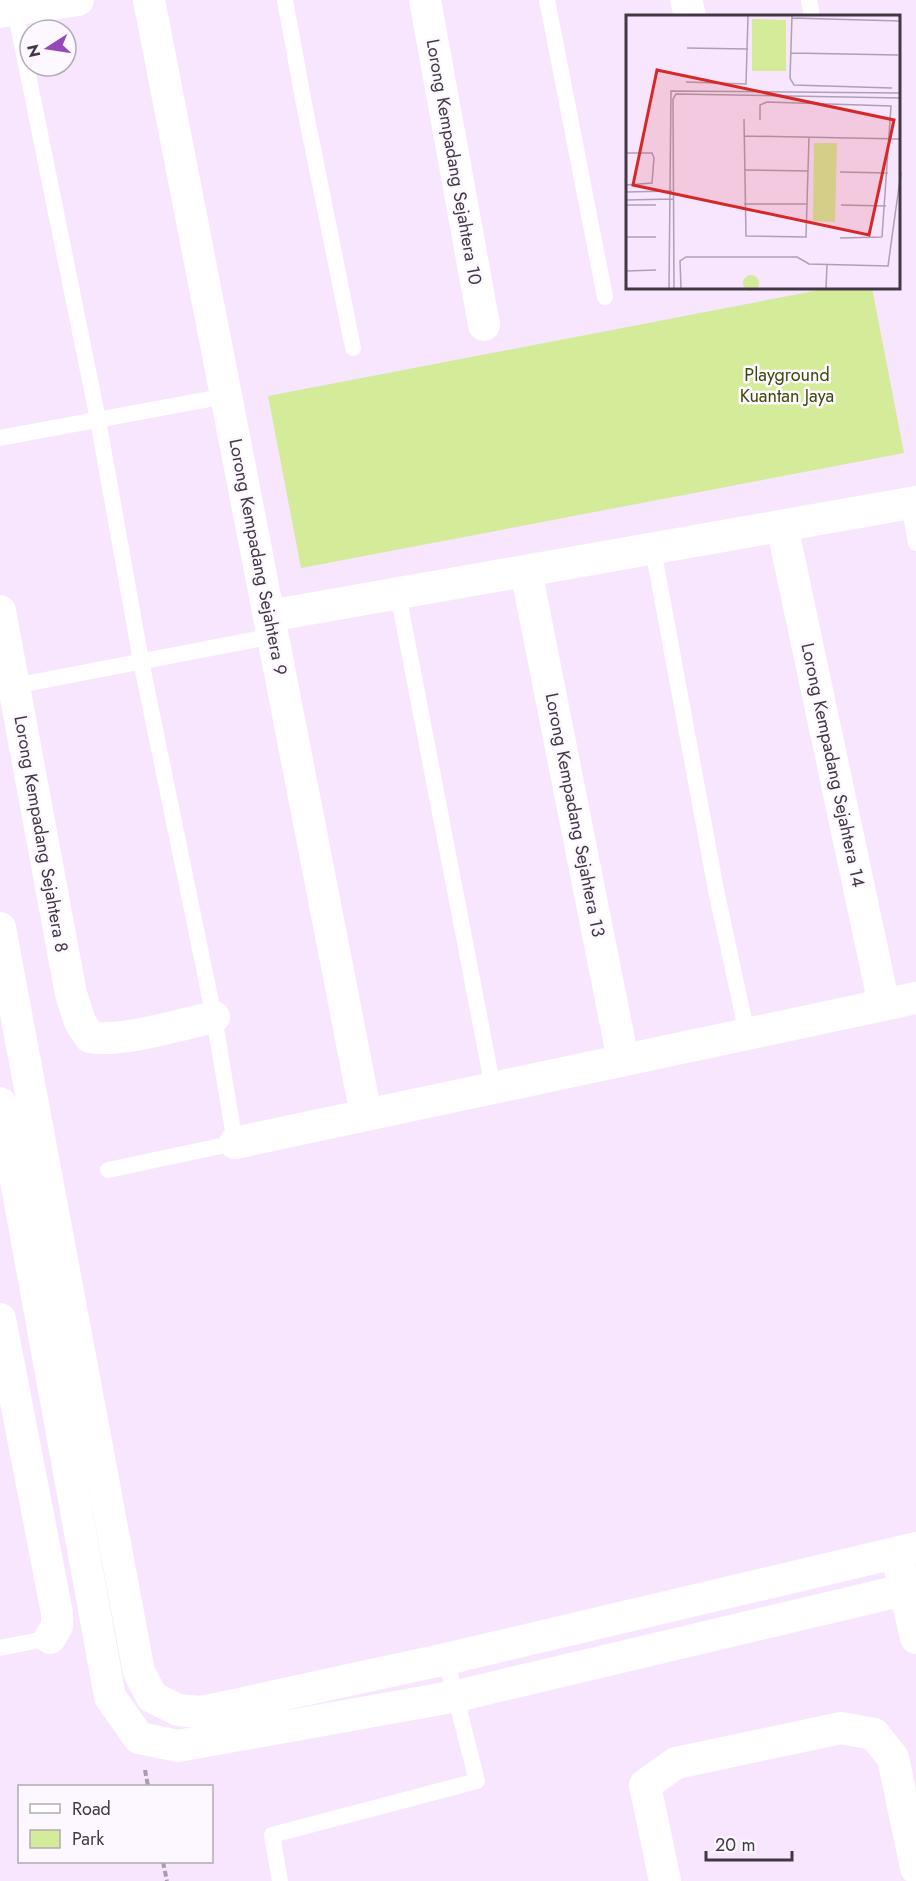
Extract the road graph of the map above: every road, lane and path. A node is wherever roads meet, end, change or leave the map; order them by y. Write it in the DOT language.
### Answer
graph roads {
  1 [pos="78,0"];
  2 [pos="149,0"];
  3 [pos="285,0"];
  4 [pos="425,0"];
  5 [pos="547,0"];
  6 [pos="686,0"];
  7 [pos="809,0"];
  8 [pos="8,11"];
  9 [pos="690,15"];
  10 [pos="812,15"];
  11 [pos="604,297"];
  12 [pos="484,325"];
  13 [pos="353,348"];
  14 [pos="226,396"];
  15 [pos="98,420"];
  16 [pos="0,438"];
  17 [pos="912,503"];
  18 [pos="782,526"];
  19 [pos="916,543"];
  20 [pos="653,549"];
  21 [pos="526,571"];
  22 [pos="398,594"];
  23 [pos="0,611"];
  24 [pos="271,626"];
  25 [pos="141,661"];
  26 [pos="14,686"];
  27 [pos="0,928"];
  28 [pos="916,998"];
  29 [pos="884,1005"];
  30 [pos="214,1017"];
  31 [pos="747,1034"];
  32 [pos="623,1060"];
  33 [pos="493,1088"];
  34 [pos="0,1103"];
  35 [pos="366,1115"];
  36 [pos="236,1143"];
  37 [pos="108,1170"];
  38 [pos="0,1319"];
  39 [pos="906,1550"];
  40 [pos="911,1588"];
  41 [pos="50,1638"];
  42 [pos="916,1638"];
  43 [pos="0,1648"];
  44 [pos="446,1659"];
  45 [pos="457,1696"];
  46 [pos="164,1863"];
  47 [pos="916,1868"];
  48 [pos="167,1881"];
  49 [pos="280,1881"];
  50 [pos="665,1881"];
  1 -- 8 [label="street"];
  2 -- 14 [label="street, Lorong Kempadang Sejahtera 9"];
  3 -- 13 [label="lane"];
  4 -- 12 [label="street, Lorong Kempadang Sejahtera 10"];
  5 -- 11 [label="lane"];
  6 -- 9 [label="street"];
  7 -- 10 [label="lane"];
  8 -- 15 [label="lane"];
  14 -- 15 [label="lane"];
  14 -- 24 [label="street, Lorong Kempadang Sejahtera 9"];
  15 -- 16 [label="lane"];
  15 -- 25 [label="lane"];
  17 -- 18 [label="street"];
  17 -- 19 [label="lane"];
  18 -- 20 [label="street"];
  18 -- 29 [label="street, Lorong Kempadang Sejahtera 14"];
  20 -- 21 [label="street"];
  20 -- 31 [label="lane"];
  21 -- 22 [label="street"];
  21 -- 32 [label="street, Lorong Kempadang Sejahtera 13"];
  22 -- 24 [label="street"];
  22 -- 33 [label="lane"];
  23 -- 26 [label="street, Lorong Kempadang Sejahtera 8"];
  24 -- 25 [label="lane"];
  24 -- 35 [label="street, Lorong Kempadang Sejahtera 9"];
  25 -- 26 [label="lane"];
  25 -- 30 [label="lane"];
  26 -- 30 [label="street, Lorong Kempadang Sejahtera 8"];
  27 -- 44 [label="street"];
  28 -- 29 [label="street"];
  29 -- 31 [label="street"];
  30 -- 36 [label="lane"];
  31 -- 32 [label="street"];
  32 -- 33 [label="street"];
  33 -- 35 [label="street"];
  34 -- 45 [label="street"];
  35 -- 36 [label="street"];
  36 -- 37 [label="lane"];
  38 -- 41 [label="street"];
  39 -- 40 [label="street"];
  39 -- 44 [label="street"];
  40 -- 42 [label="street"];
  40 -- 45 [label="street"];
  41 -- 43 [label="lane"];
  44 -- 45 [label="lane"];
  45 -- 49 [label="lane"];
  46 -- 48 [label="path"];
  47 -- 50 [label="street"];
}
